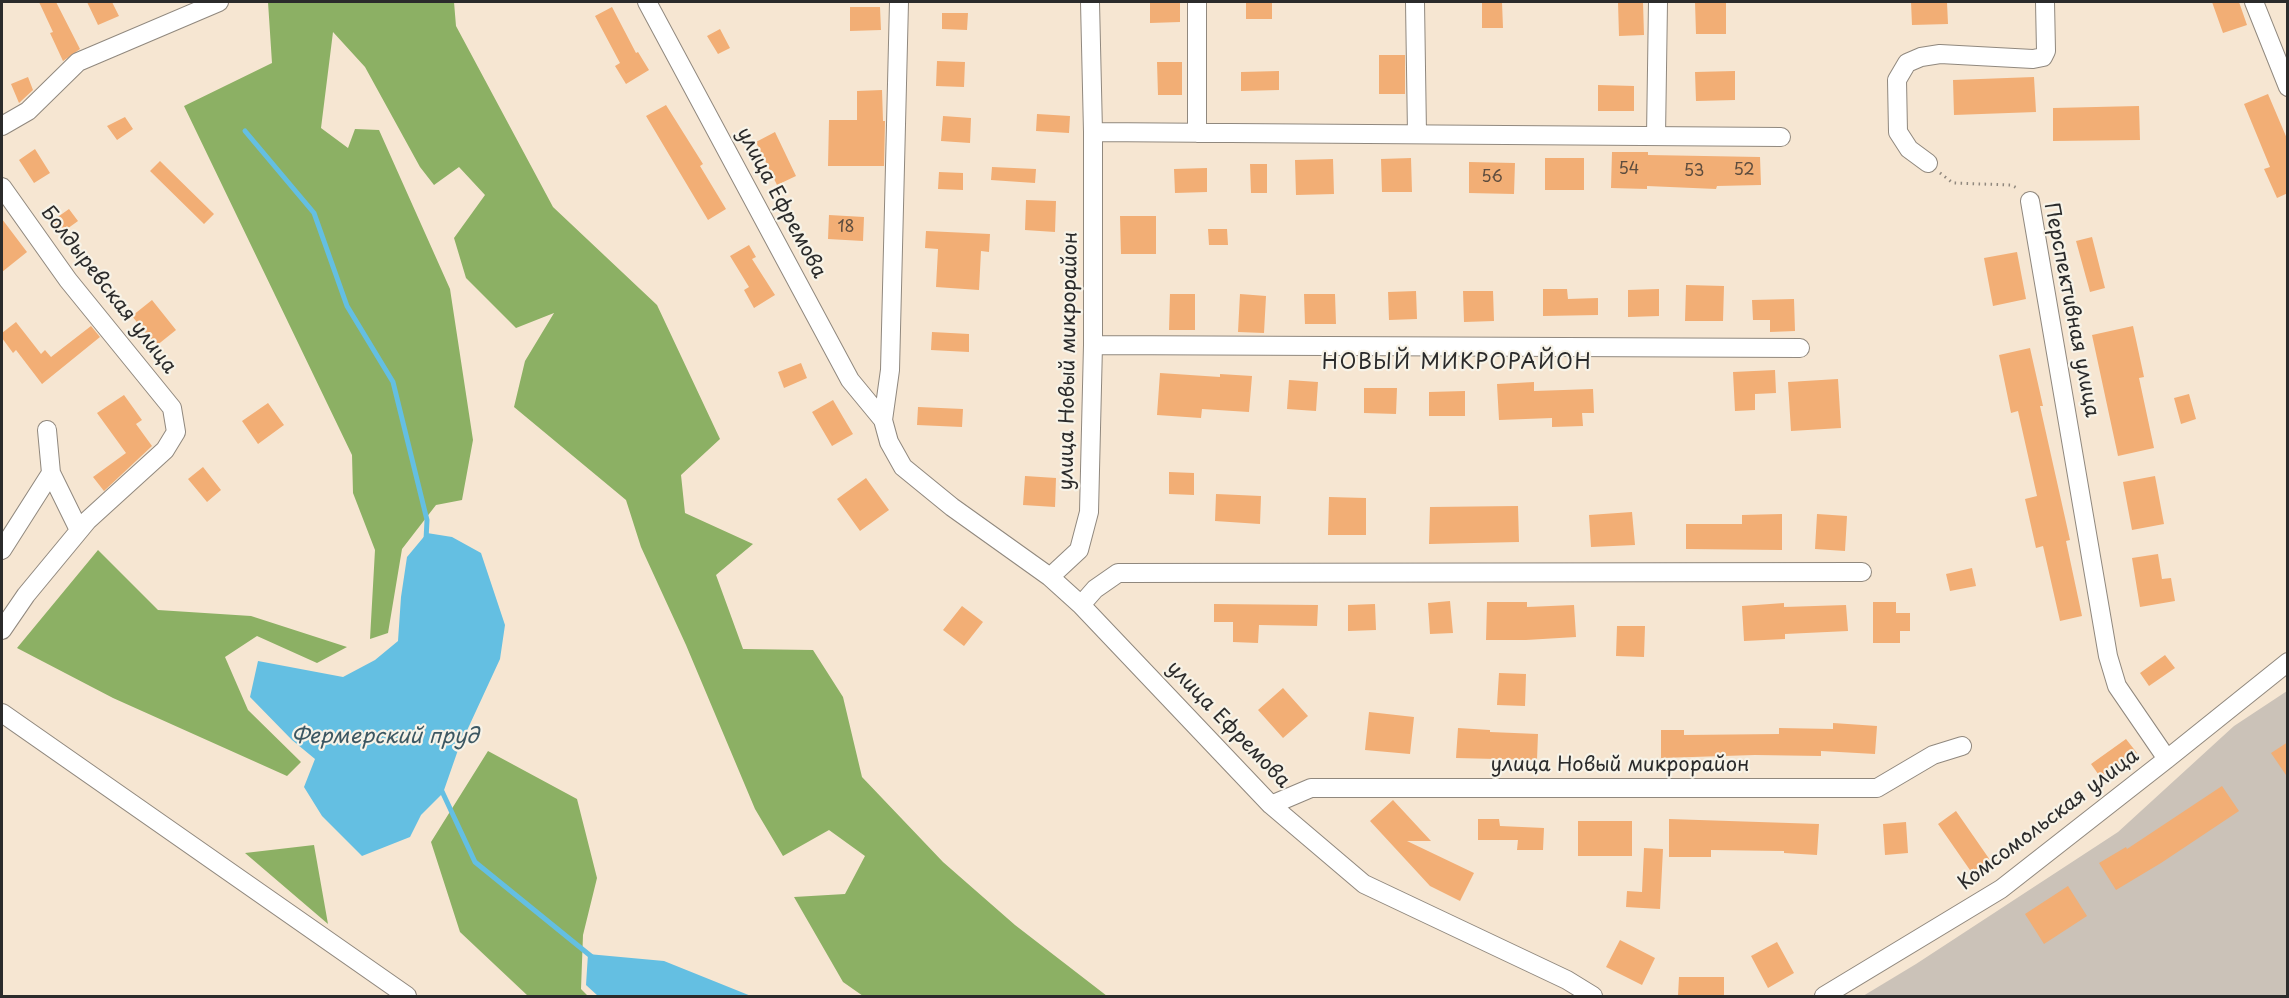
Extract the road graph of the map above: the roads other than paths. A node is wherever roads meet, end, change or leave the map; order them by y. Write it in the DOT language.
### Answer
graph roads {
  1 [pos="219,2"];
  2 [pos="647,2"];
  3 [pos="899,2"];
  4 [pos="1090,2"];
  5 [pos="1197,2"];
  6 [pos="1415,2"];
  7 [pos="1658,2"];
  8 [pos="2045,2"];
  9 [pos="2254,2"];
  10 [pos="2288,87"];
  11 [pos="2,126"];
  12 [pos="1093,132"];
  13 [pos="1197,133"];
  14 [pos="1417,134"];
  15 [pos="1656,136"];
  16 [pos="1781,137"];
  17 [pos="1928,163"];
  18 [pos="2,187"];
  19 [pos="2030,201"];
  20 [pos="1093,345"];
  21 [pos="1800,348"];
  22 [pos="884,420"];
  23 [pos="47,430"];
  24 [pos="51,474"];
  25 [pos="79,530"];
  26 [pos="2,550"];
  27 [pos="1862,572"];
  28 [pos="1050,577"];
  29 [pos="1081,605"];
  30 [pos="2,630"];
  31 [pos="2288,662"];
  32 [pos="2,713"];
  33 [pos="1962,746"];
  34 [pos="2167,759"];
  35 [pos="1271,805"];
  36 [pos="407,996"];
  37 [pos="1593,996"];
  38 [pos="1824,996"];
  1 -- 11 [label="street"];
  2 -- 22 [label="street, улица Ефремова"];
  3 -- 22 [label="street, улица Ефремова"];
  4 -- 12 [label="street, улица Новый микрорайон"];
  5 -- 13 [label="street"];
  6 -- 14 [label="street"];
  7 -- 15 [label="street"];
  8 -- 17 [label="street"];
  9 -- 10 [label="street"];
  12 -- 13 [label="street"];
  12 -- 20 [label="street, улица Новый микрорайон"];
  13 -- 14 [label="street"];
  14 -- 15 [label="street"];
  15 -- 16 [label="street"];
  18 -- 25 [label="street, Болдыревская улица"];
  19 -- 34 [label="street, Перспективная улица"];
  20 -- 21 [label="street"];
  20 -- 28 [label="street, улица Новый микрорайон"];
  22 -- 28 [label="street, улица Ефремова"];
  23 -- 24 [label="street"];
  24 -- 25 [label="street"];
  24 -- 26 [label="street"];
  25 -- 30 [label="street"];
  27 -- 29 [label="street"];
  28 -- 29 [label="street, улица Ефремова"];
  29 -- 35 [label="street, улица Ефремова"];
  31 -- 34 [label="street, Комсомольская улица"];
  32 -- 36 [label="street"];
  33 -- 35 [label="street, улица Новый микрорайон"];
  34 -- 38 [label="street, Комсомольская улица"];
  35 -- 37 [label="street, улица Ефремова"];
}
